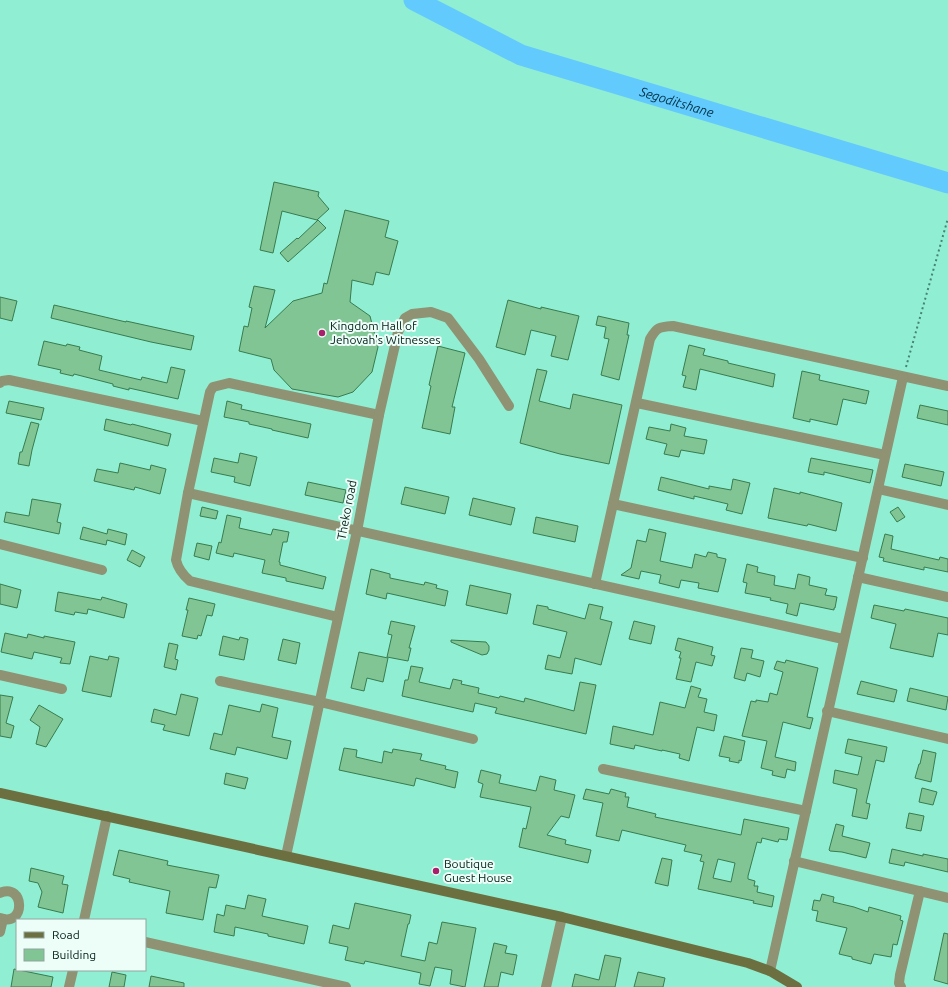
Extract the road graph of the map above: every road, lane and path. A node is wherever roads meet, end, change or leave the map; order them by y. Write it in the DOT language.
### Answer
graph roads {
  1 [pos="948,218"];
  2 [pos="903,376"];
  3 [pos="5,381"];
  4 [pos="948,386"];
  5 [pos="637,403"];
  6 [pos="509,406"];
  7 [pos="379,415"];
  8 [pos="203,421"];
  9 [pos="885,455"];
  10 [pos="878,489"];
  11 [pos="188,493"];
  12 [pos="613,504"];
  13 [pos="948,505"];
  14 [pos="357,531"];
  15 [pos="0,544"];
  16 [pos="863,558"];
  17 [pos="102,570"];
  18 [pos="858,577"];
  19 [pos="595,584"];
  20 [pos="948,597"];
  21 [pos="338,617"];
  22 [pos="843,639"];
  23 [pos="0,675"];
  24 [pos="220,681"];
  25 [pos="62,689"];
  26 [pos="320,702"];
  27 [pos="826,711"];
  28 [pos="473,739"];
  29 [pos="948,739"];
  30 [pos="603,769"];
  31 [pos="0,793"];
  32 [pos="806,811"];
  33 [pos="107,816"];
  34 [pos="286,856"];
  35 [pos="794,861"];
  36 [pos="920,891"];
  37 [pos="0,893"];
  38 [pos="948,898"];
  39 [pos="562,917"];
  40 [pos="2,918"];
  41 [pos="84,919"];
  42 [pos="0,932"];
  43 [pos="146,942"];
  44 [pos="73,971"];
  45 [pos="770,972"];
  46 [pos="69,987"];
  47 [pos="346,987"];
  48 [pos="546,987"];
  49 [pos="797,987"];
  50 [pos="901,987"];
  1 -- 2 [label="path"];
  2 -- 4 [label="street"];
  2 -- 5 [label="street"];
  2 -- 9 [label="street"];
  3 -- 8 [label="street"];
  5 -- 9 [label="street"];
  5 -- 12 [label="street"];
  6 -- 7 [label="street, Theko road"];
  7 -- 8 [label="street"];
  7 -- 14 [label="street, Theko road"];
  8 -- 11 [label="street"];
  9 -- 10 [label="street"];
  10 -- 13 [label="street"];
  10 -- 16 [label="street"];
  11 -- 14 [label="street"];
  11 -- 21 [label="street"];
  12 -- 16 [label="street"];
  12 -- 19 [label="street"];
  14 -- 19 [label="street"];
  14 -- 21 [label="street, Theko road"];
  15 -- 17 [label="street"];
  16 -- 18 [label="street"];
  18 -- 20 [label="street"];
  18 -- 22 [label="street"];
  19 -- 22 [label="street"];
  21 -- 26 [label="street, Theko road"];
  22 -- 27 [label="street"];
  23 -- 25 [label="street"];
  24 -- 26 [label="street"];
  26 -- 28 [label="street"];
  26 -- 34 [label="street, Theko road"];
  27 -- 29 [label="street"];
  27 -- 32 [label="street"];
  30 -- 32 [label="street"];
  31 -- 33 [label="street"];
  32 -- 35 [label="street"];
  33 -- 34 [label="street"];
  33 -- 41 [label="street"];
  34 -- 39 [label="street"];
  35 -- 36 [label="street"];
  35 -- 45 [label="street"];
  36 -- 38 [label="street"];
  36 -- 50 [label="street"];
  37 -- 40 [label="street"];
  39 -- 45 [label="street"];
  39 -- 48 [label="street"];
  40 -- 42 [label="street"];
  43 -- 47 [label="street"];
  44 -- 46 [label="street"];
  45 -- 49 [label="street"];
}
